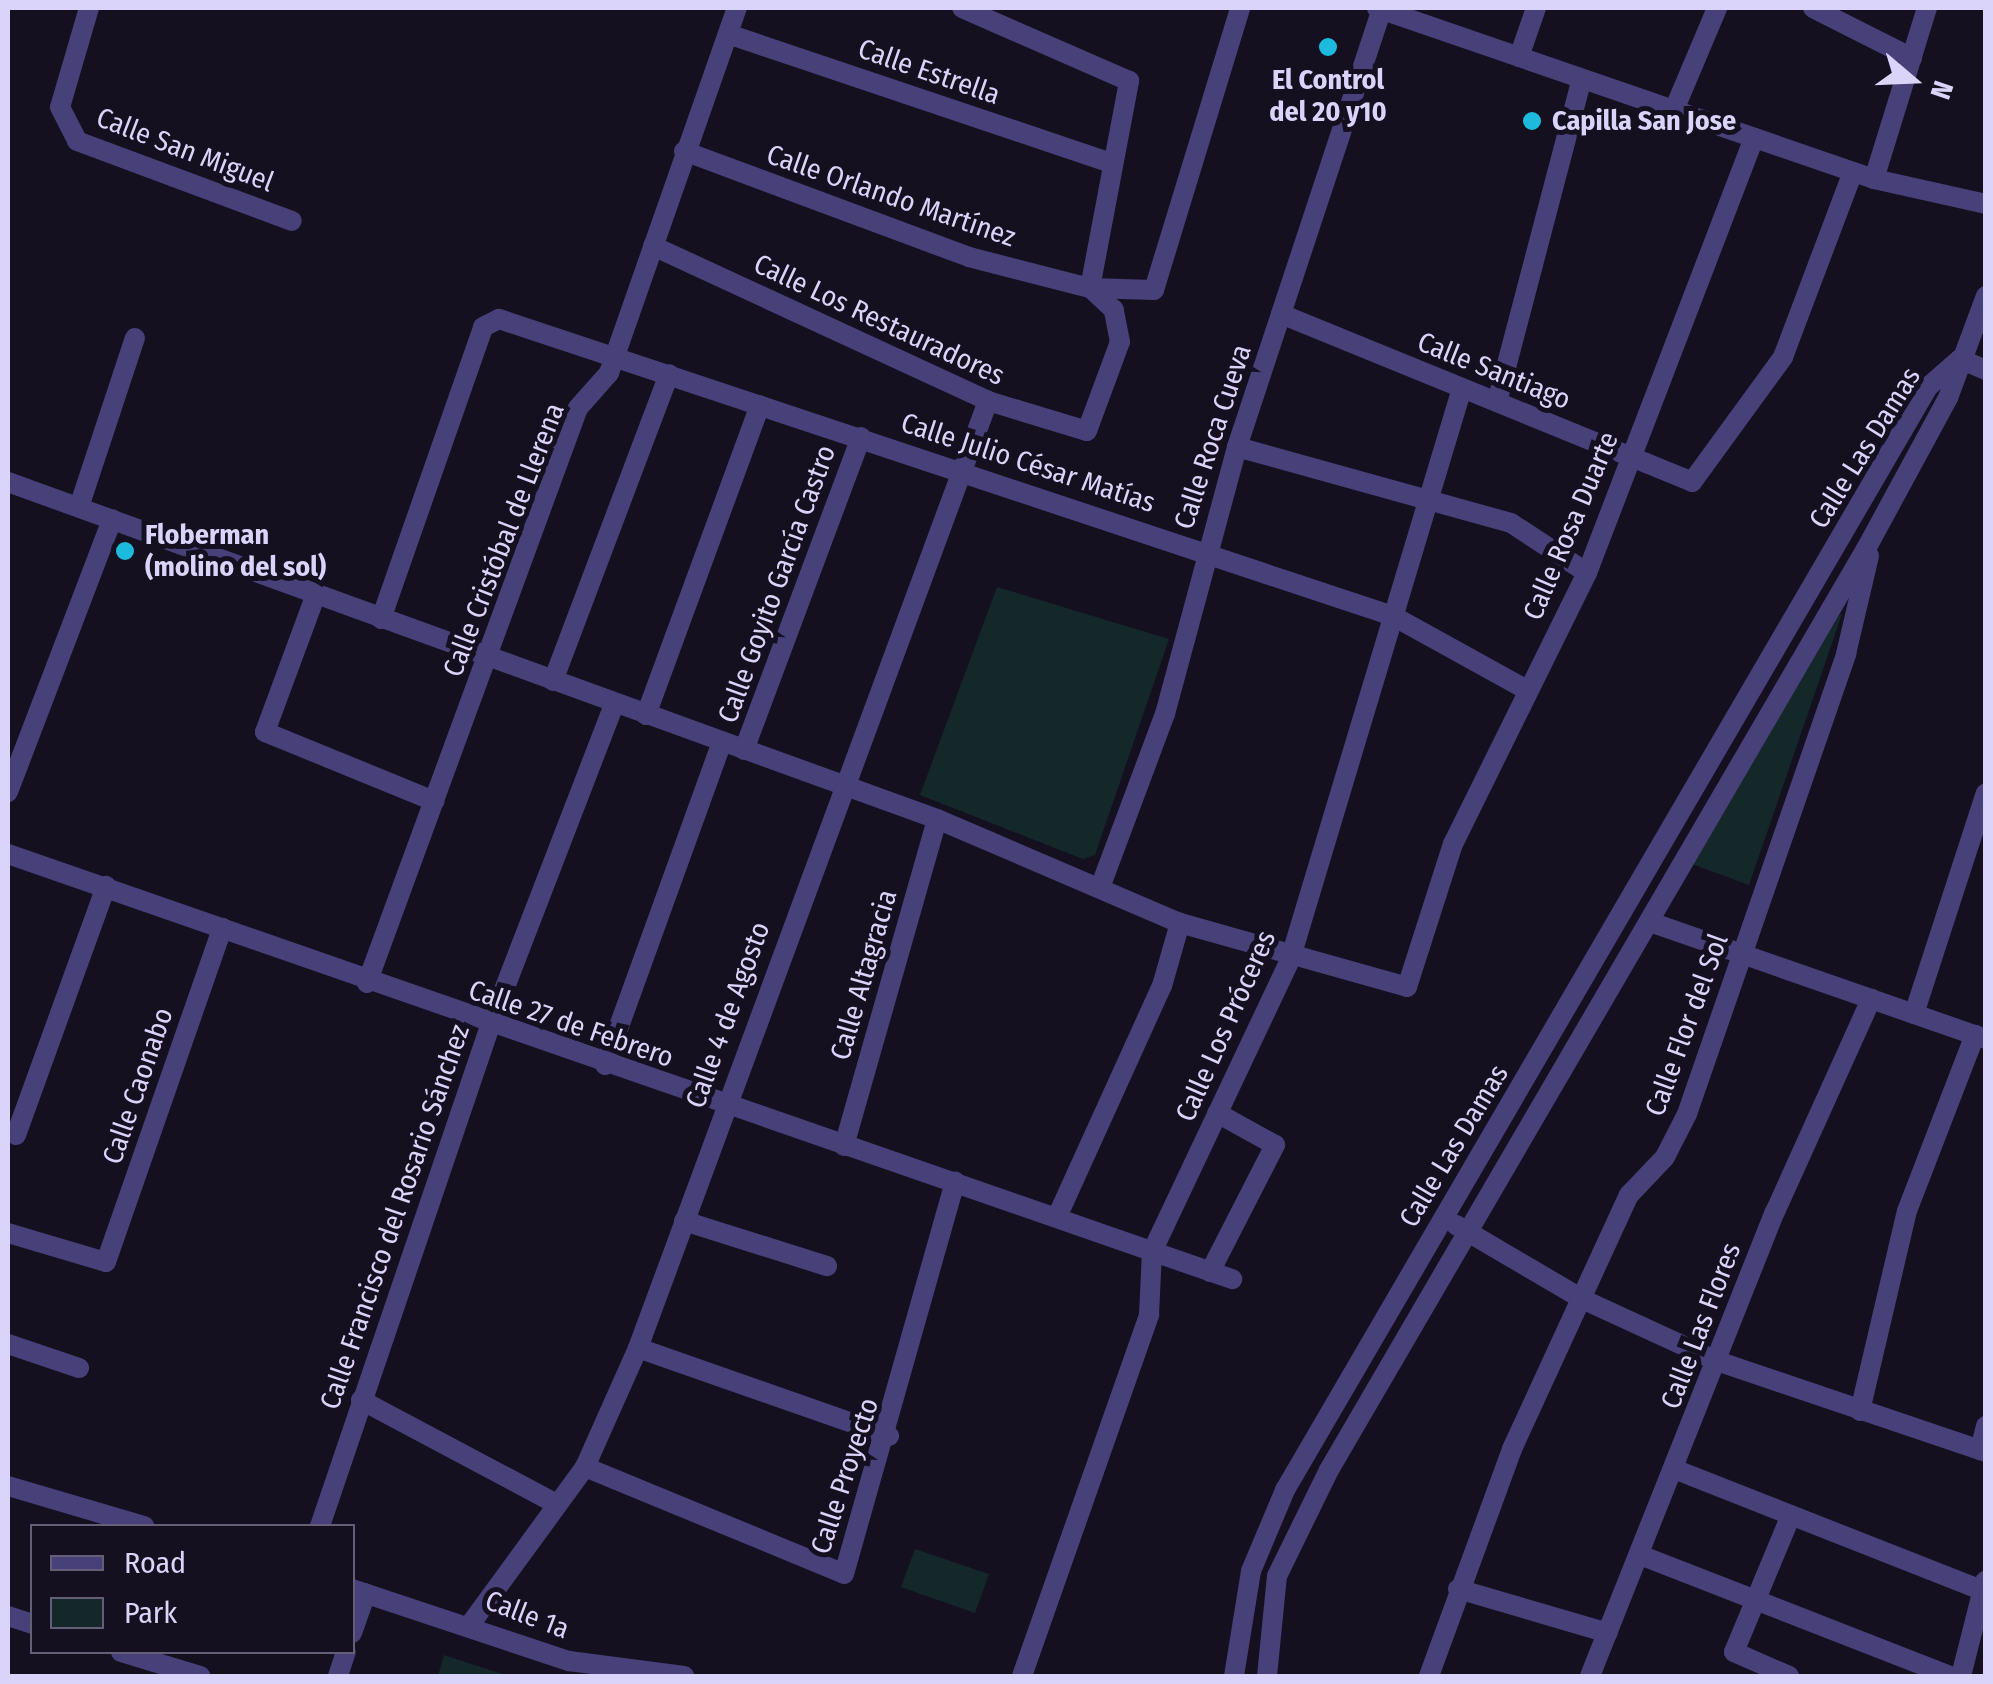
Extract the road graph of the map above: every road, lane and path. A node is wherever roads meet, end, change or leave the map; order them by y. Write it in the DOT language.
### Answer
graph roads {
  1 [pos="89,8"];
  2 [pos="738,8"];
  3 [pos="962,8"];
  4 [pos="1240,8"];
  5 [pos="1380,8"];
  6 [pos="1536,8"];
  7 [pos="1716,8"];
  8 [pos="1813,8"];
  9 [pos="1926,8"];
  10 [pos="728,34"];
  11 [pos="1519,57"];
  12 [pos="1912,58"];
  13 [pos="1582,79"];
  14 [pos="1674,110"];
  15 [pos="1754,138"];
  16 [pos="684,152"];
  17 [pos="1112,163"];
  18 [pos="1853,172"];
  19 [pos="1874,179"];
  20 [pos="1986,204"];
  21 [pos="292,221"];
  22 [pos="652,246"];
  23 [pos="1090,288"];
  24 [pos="1986,296"];
  25 [pos="1281,314"];
  26 [pos="136,338"];
  27 [pos="615,355"];
  28 [pos="1960,358"];
  29 [pos="1986,370"];
  30 [pos="669,374"];
  31 [pos="1462,388"];
  32 [pos="988,401"];
  33 [pos="1497,402"];
  34 [pos="760,405"];
  35 [pos="860,437"];
  36 [pos="1237,446"];
  37 [pos="1633,456"];
  38 [pos="963,469"];
  39 [pos="8,482"];
  40 [pos="1429,495"];
  41 [pos="79,507"];
  42 [pos="112,519"];
  43 [pos="1874,535"];
  44 [pos="1205,551"];
  45 [pos="1587,573"];
  46 [pos="316,594"];
  47 [pos="1392,616"];
  48 [pos="380,619"];
  49 [pos="489,657"];
  50 [pos="553,681"];
  51 [pos="1526,690"];
  52 [pos="614,704"];
  53 [pos="646,716"];
  54 [pos="722,742"];
  55 [pos="744,750"];
  56 [pos="843,785"];
  57 [pos="8,792"];
  58 [pos="1986,792"];
  59 [pos="434,801"];
  60 [pos="937,819"];
  61 [pos="8,854"];
  62 [pos="1100,884"];
  63 [pos="106,886"];
  64 [pos="1650,922"];
  65 [pos="1180,923"];
  66 [pos="222,928"];
  67 [pos="1743,954"];
  68 [pos="1290,960"];
  69 [pos="367,983"];
  70 [pos="1870,998"];
  71 [pos="1914,1014"];
  72 [pos="490,1026"];
  73 [pos="1980,1037"];
  74 [pos="1537,1062"];
  75 [pos="606,1065"];
  76 [pos="1560,1076"];
  77 [pos="723,1105"];
  78 [pos="1217,1113"];
  79 [pos="16,1135"];
  80 [pos="844,1146"];
  81 [pos="955,1182"];
  82 [pos="1056,1217"];
  83 [pos="1442,1217"];
  84 [pos="684,1221"];
  85 [pos="1468,1232"];
  86 [pos="8,1233"];
  87 [pos="1152,1252"];
  88 [pos="827,1266"];
  89 [pos="1210,1272"];
  90 [pos="1232,1280"];
  91 [pos="1582,1299"];
  92 [pos="8,1344"];
  93 [pos="638,1348"];
  94 [pos="1717,1361"];
  95 [pos="79,1368"];
  96 [pos="361,1400"];
  97 [pos="1860,1411"];
  98 [pos="1986,1426"];
  99 [pos="889,1436"];
  100 [pos="1982,1451"];
  101 [pos="585,1467"];
  102 [pos="1674,1469"];
  103 [pos="8,1486"];
  104 [pos="553,1502"];
  105 [pos="1791,1515"];
  106 [pos="137,1524"];
  107 [pos="321,1524"];
  108 [pos="1640,1555"];
  109 [pos="1251,1571"];
  110 [pos="1276,1576"];
  111 [pos="1984,1585"];
  112 [pos="1458,1589"];
  113 [pos="359,1591"];
  114 [pos="1753,1599"];
  115 [pos="472,1622"];
  116 [pos="1608,1633"];
  117 [pos="128,1654"];
  118 [pos="1899,1656"];
  119 [pos="569,1661"];
  120 [pos="200,1676"];
  121 [pos="596,1676"];
  122 [pos="684,1676"];
  123 [pos="1022,1676"];
  124 [pos="1234,1676"];
  125 [pos="1267,1676"];
  126 [pos="1429,1676"];
  127 [pos="1590,1676"];
  128 [pos="1789,1676"];
  129 [pos="1890,1676"];
  130 [pos="1950,1676"];
  131 [pos="1961,1676"];
  1 -- 21 [label="street, Calle San Miguel"];
  2 -- 10 [label="street, Calle Cristóbal de Llerena"];
  3 -- 17 [label="street"];
  4 -- 23 [label="street, Calle Orlando Martínez"];
  5 -- 11 [label="street"];
  5 -- 25 [label="street, Calle Roca Cueva"];
  6 -- 11 [label="street"];
  7 -- 14 [label="street"];
  8 -- 12 [label="street"];
  9 -- 12 [label="street"];
  10 -- 16 [label="street, Calle Cristóbal de Llerena"];
  10 -- 17 [label="street, Calle Estrella"];
  11 -- 13 [label="street"];
  12 -- 19 [label="street"];
  13 -- 14 [label="street"];
  13 -- 33 [label="street"];
  14 -- 15 [label="street"];
  15 -- 18 [label="street"];
  15 -- 37 [label="street, Calle Rosa Duarte"];
  16 -- 22 [label="street, Calle Cristóbal de Llerena"];
  16 -- 23 [label="street, Calle Orlando Martínez"];
  17 -- 23 [label="street"];
  18 -- 19 [label="street"];
  18 -- 37 [label="street, Calle Santiago"];
  19 -- 20 [label="street"];
  22 -- 27 [label="street, Calle Cristóbal de Llerena"];
  22 -- 32 [label="street, Calle Los Restauradores"];
  23 -- 32 [label="street, Calle Los Restauradores"];
  24 -- 28 [label="street"];
  25 -- 31 [label="street, Calle Santiago"];
  25 -- 36 [label="street, Calle Roca Cueva"];
  26 -- 41 [label="street"];
  27 -- 30 [label="street, Calle Julio César Matías"];
  27 -- 48 [label="street, Calle Julio César Matías"];
  27 -- 49 [label="street, Calle Cristóbal de Llerena"];
  28 -- 29 [label="street"];
  28 -- 43 [label="street, Calle Las Damas"];
  28 -- 74 [label="street, Calle Las Damas"];
  30 -- 34 [label="street, Calle Julio César Matías"];
  30 -- 50 [label="street"];
  31 -- 33 [label="street, Calle Santiago"];
  31 -- 40 [label="street, Calle Los Próceres"];
  32 -- 38 [label="street, Calle 4 de Agosto"];
  33 -- 37 [label="street, Calle Santiago"];
  34 -- 35 [label="street, Calle Julio César Matías"];
  34 -- 53 [label="street"];
  35 -- 38 [label="street, Calle Julio César Matías"];
  35 -- 55 [label="street, Calle Goyito García Castro"];
  36 -- 40 [label="street"];
  36 -- 44 [label="street, Calle Roca Cueva"];
  37 -- 45 [label="street, Calle Rosa Duarte"];
  38 -- 44 [label="street, Calle Julio César Matías"];
  38 -- 56 [label="street, Calle 4 de Agosto"];
  39 -- 41 [label="street"];
  40 -- 45 [label="street"];
  40 -- 47 [label="street, Calle Los Próceres"];
  41 -- 42 [label="street"];
  42 -- 46 [label="street"];
  42 -- 57 [label="street"];
  43 -- 64 [label="street, Calle Las Damas"];
  43 -- 67 [label="street, Calle Flor del Sol"];
  44 -- 47 [label="street, Calle Julio César Matías"];
  44 -- 62 [label="street, Calle Roca Cueva"];
  45 -- 51 [label="street, Calle Rosa Duarte"];
  46 -- 48 [label="street"];
  46 -- 59 [label="street"];
  47 -- 51 [label="street, Calle Julio César Matías"];
  47 -- 68 [label="street, Calle Los Próceres"];
  48 -- 49 [label="street"];
  49 -- 50 [label="street"];
  49 -- 59 [label="street, Calle Cristóbal de Llerena"];
  50 -- 52 [label="street"];
  51 -- 68 [label="street, Calle Rosa Duarte"];
  52 -- 53 [label="street"];
  52 -- 72 [label="street, Calle Francisco del Rosario Sánchez"];
  53 -- 54 [label="street"];
  54 -- 55 [label="street"];
  54 -- 75 [label="street, Calle Goyito García Castro"];
  55 -- 56 [label="street"];
  56 -- 60 [label="street"];
  56 -- 77 [label="street, Calle 4 de Agosto"];
  58 -- 71 [label="street"];
  59 -- 69 [label="street, Calle Cristóbal de Llerena"];
  60 -- 62 [label="street"];
  60 -- 80 [label="street, Calle Altagracia"];
  61 -- 63 [label="street, Calle 27 de Febrero"];
  62 -- 65 [label="street"];
  63 -- 66 [label="street, Calle 27 de Febrero"];
  63 -- 79 [label="street"];
  64 -- 67 [label="street"];
  64 -- 76 [label="street, Calle Las Damas"];
  65 -- 68 [label="street"];
  65 -- 82 [label="street"];
  66 -- 69 [label="street, Calle 27 de Febrero"];
  66 -- 86 [label="street, Calle Caonabo"];
  67 -- 70 [label="street"];
  67 -- 91 [label="street, Calle Flor del Sol"];
  68 -- 78 [label="street, Calle Los Próceres"];
  69 -- 72 [label="street, Calle 27 de Febrero"];
  70 -- 71 [label="street"];
  70 -- 94 [label="street, Calle Las Flores"];
  71 -- 73 [label="street"];
  72 -- 75 [label="street, Calle 27 de Febrero"];
  72 -- 96 [label="street, Calle Francisco del Rosario Sánchez"];
  73 -- 97 [label="street"];
  74 -- 76 [label="street"];
  74 -- 83 [label="street, Calle Las Damas"];
  75 -- 77 [label="street, Calle 27 de Febrero"];
  76 -- 85 [label="street, Calle Las Damas"];
  77 -- 80 [label="street, Calle 27 de Febrero"];
  77 -- 84 [label="street, Calle 4 de Agosto"];
  78 -- 87 [label="street, Calle Los Próceres"];
  78 -- 89 [label="street"];
  80 -- 81 [label="street, Calle 27 de Febrero"];
  81 -- 82 [label="street, Calle 27 de Febrero"];
  81 -- 99 [label="street, Calle Proyecto"];
  82 -- 87 [label="street, Calle 27 de Febrero"];
  83 -- 85 [label="street"];
  83 -- 109 [label="street, Calle Las Damas"];
  84 -- 88 [label="street"];
  84 -- 93 [label="street, Calle 4 de Agosto"];
  85 -- 91 [label="street"];
  85 -- 110 [label="street, Calle Las Damas"];
  87 -- 89 [label="street, Calle 27 de Febrero"];
  87 -- 123 [label="street, Calle Los Próceres"];
  89 -- 90 [label="street, Calle 27 de Febrero"];
  91 -- 94 [label="street"];
  91 -- 112 [label="street, Calle Flor del Sol"];
  92 -- 95 [label="street"];
  93 -- 99 [label="street"];
  93 -- 101 [label="street, Calle 4 de Agosto"];
  94 -- 97 [label="street"];
  94 -- 102 [label="street, Calle Las Flores"];
  96 -- 104 [label="street"];
  96 -- 107 [label="street, Calle Francisco del Rosario Sánchez"];
  97 -- 100 [label="street"];
  98 -- 100 [label="street"];
  99 -- 101 [label="street, Calle Proyecto"];
  101 -- 104 [label="street, Calle 4 de Agosto"];
  102 -- 105 [label="street"];
  102 -- 108 [label="street, Calle Las Flores"];
  103 -- 106 [label="street"];
  104 -- 115 [label="street, Calle 4 de Agosto"];
  105 -- 111 [label="street"];
  105 -- 114 [label="street"];
  108 -- 114 [label="street"];
  108 -- 116 [label="street, Calle Las Flores"];
  109 -- 110 [label="street"];
  109 -- 124 [label="street, Calle Las Damas"];
  110 -- 125 [label="street, Calle Las Damas"];
  111 -- 131 [label="street"];
  112 -- 116 [label="street"];
  112 -- 126 [label="street, Calle Flor del Sol"];
  113 -- 115 [label="street, Calle 1a"];
  114 -- 118 [label="street"];
  114 -- 128 [label="street"];
  115 -- 119 [label="street, Calle 1a"];
  116 -- 127 [label="street, Calle Las Flores"];
  117 -- 120 [label="street"];
  118 -- 129 [label="street"];
  118 -- 130 [label="street"];
  119 -- 121 [label="street"];
  119 -- 122 [label="street, Calle 1a"];
}
